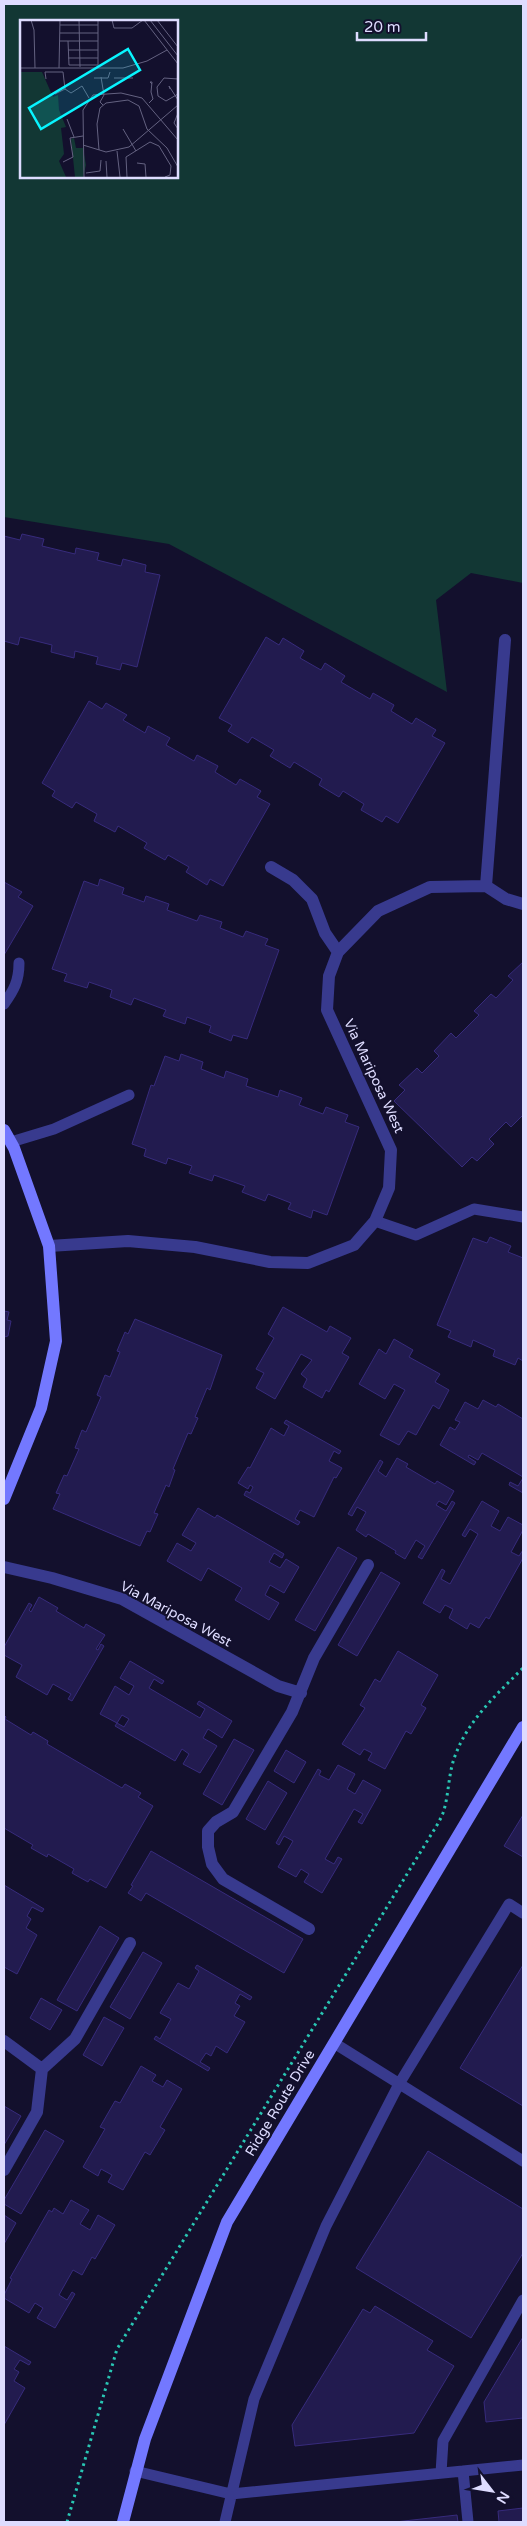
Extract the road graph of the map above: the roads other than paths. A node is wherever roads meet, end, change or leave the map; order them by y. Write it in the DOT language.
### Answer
graph roads {
  1 [pos="505,640"];
  2 [pos="271,867"];
  3 [pos="486,886"];
  4 [pos="523,904"];
  5 [pos="338,952"];
  6 [pos="19,964"];
  7 [pos="4,1004"];
  8 [pos="130,1095"];
  9 [pos="4,1130"];
  10 [pos="11,1142"];
  11 [pos="523,1217"];
  12 [pos="375,1221"];
  13 [pos="49,1246"];
  14 [pos="4,1499"];
  15 [pos="368,1565"];
  16 [pos="4,1566"];
  17 [pos="301,1693"];
  18 [pos="523,1727"];
  19 [pos="523,1913"];
  20 [pos="309,1929"];
  21 [pos="130,1943"];
  22 [pos="4,2041"];
  23 [pos="334,2043"];
  24 [pos="42,2069"];
  25 [pos="399,2084"];
  26 [pos="523,2161"];
  27 [pos="4,2170"];
  28 [pos="523,2300"];
  29 [pos="523,2465"];
  30 [pos="135,2471"];
  31 [pos="463,2471"];
  32 [pos="440,2473"];
  33 [pos="231,2494"];
  34 [pos="123,2522"];
  35 [pos="224,2522"];
  36 [pos="468,2522"];
  1 -- 3 [label="street"];
  2 -- 5 [label="street"];
  3 -- 4 [label="street"];
  3 -- 5 [label="street, Via Mariposa West"];
  5 -- 12 [label="street, Via Mariposa West"];
  6 -- 7 [label="lane"];
  8 -- 10 [label="lane"];
  9 -- 10 [label="main road"];
  10 -- 13 [label="main road"];
  11 -- 12 [label="lane"];
  12 -- 13 [label="street, Via Mariposa West"];
  13 -- 14 [label="main road"];
  15 -- 17 [label="street"];
  16 -- 17 [label="street, Via Mariposa West"];
  17 -- 20 [label="street"];
  18 -- 23 [label="main road, Ridge Route Drive"];
  19 -- 25 [label="lane"];
  21 -- 24 [label="street"];
  22 -- 24 [label="street"];
  23 -- 25 [label="lane"];
  23 -- 30 [label="main road, Ridge Route Drive"];
  24 -- 27 [label="street"];
  25 -- 26 [label="lane"];
  25 -- 33 [label="lane"];
  28 -- 32 [label="lane"];
  29 -- 31 [label="lane"];
  30 -- 33 [label="lane"];
  30 -- 34 [label="main road, Ridge Route Drive"];
  31 -- 32 [label="lane"];
  31 -- 36 [label="lane"];
  32 -- 33 [label="lane"];
  33 -- 35 [label="lane"];
}
